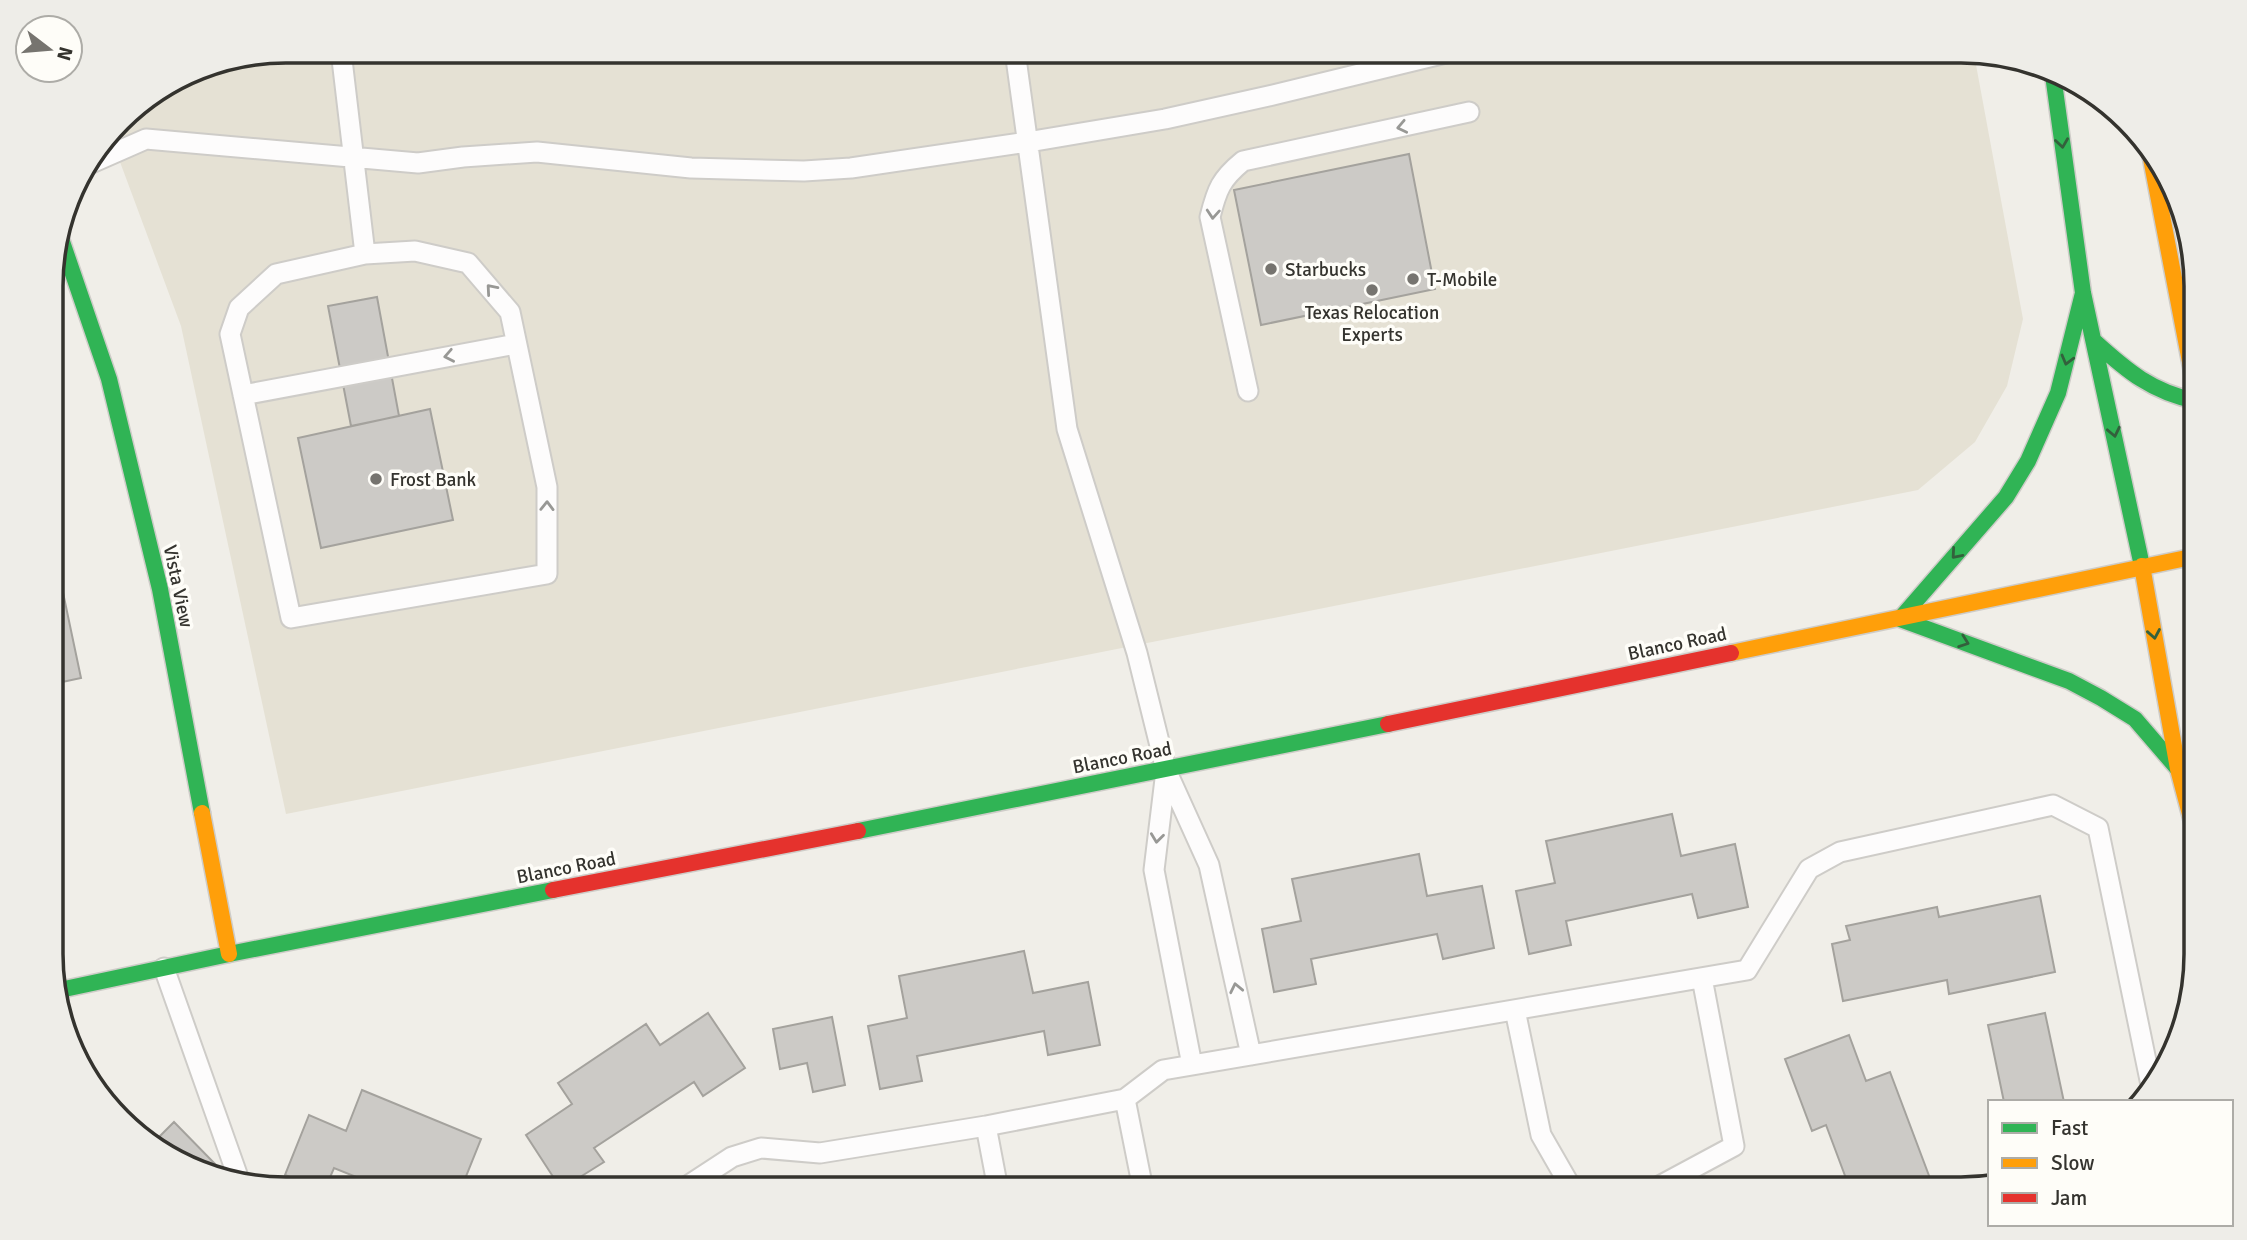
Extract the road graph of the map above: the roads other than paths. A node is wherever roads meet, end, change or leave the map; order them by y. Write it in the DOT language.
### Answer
graph roads {
  1 [pos="343,63"];
  2 [pos="1017,63"];
  3 [pos="1405,63"];
  4 [pos="2054,84"];
  5 [pos="1469,112"];
  6 [pos="1028,142"];
  7 [pos="104,157"];
  8 [pos="355,157"];
  9 [pos="2154,175"];
  10 [pos="66,251"];
  11 [pos="365,254"];
  12 [pos="2084,293"];
  13 [pos="2184,335"];
  14 [pos="2094,341"];
  15 [pos="516,344"];
  16 [pos="1248,391"];
  17 [pos="243,395"];
  18 [pos="2184,398"];
  19 [pos="2184,558"];
  20 [pos="2142,566"];
  21 [pos="1900,619"];
  22 [pos="2178,769"];
  23 [pos="1166,770"];
  24 [pos="2184,791"];
  25 [pos="229,954"];
  26 [pos="164,968"];
  27 [pos="1702,978"];
  28 [pos="66,989"];
  29 [pos="1515,1010"];
  30 [pos="1251,1055"];
  31 [pos="1192,1065"];
  32 [pos="2149,1074"];
  33 [pos="1125,1099"];
  34 [pos="986,1126"];
  35 [pos="236,1171"];
  36 [pos="701,1177"];
  37 [pos="996,1177"];
  38 [pos="1141,1177"];
  39 [pos="1565,1177"];
  40 [pos="1676,1177"];
  1 -- 8 [label="lane"];
  2 -- 6 [label="lane"];
  3 -- 6 [label="lane"];
  4 -- 12 [label="main road, one-way"];
  5 -- 16 [label="lane, one-way"];
  6 -- 8 [label="lane"];
  6 -- 23 [label="lane"];
  7 -- 8 [label="lane"];
  8 -- 11 [label="lane"];
  9 -- 13 [label="main road"];
  10 -- 25 [label="main road, Vista View"];
  15 -- 11 [label="lane, one-way"];
  11 -- 17 [label="lane"];
  12 -- 14 [label="main road"];
  12 -- 21 [label="main road, one-way"];
  14 -- 18 [label="main road"];
  14 -- 20 [label="main road, one-way"];
  15 -- 17 [label="lane, one-way"];
  17 -- 15 [label="lane, one-way"];
  19 -- 20 [label="main road, Blanco Road"];
  20 -- 21 [label="main road, Blanco Road"];
  20 -- 22 [label="main road, one-way"];
  21 -- 22 [label="main road, one-way"];
  21 -- 23 [label="main road, Blanco Road"];
  22 -- 24 [label="main road"];
  23 -- 25 [label="main road, Blanco Road"];
  30 -- 23 [label="lane, one-way"];
  23 -- 31 [label="lane, one-way"];
  25 -- 26 [label="main road, Blanco Road"];
  26 -- 28 [label="main road, Blanco Road"];
  26 -- 35 [label="lane"];
  27 -- 29 [label="lane"];
  27 -- 32 [label="lane"];
  27 -- 40 [label="lane"];
  29 -- 30 [label="lane"];
  29 -- 39 [label="lane"];
  30 -- 31 [label="lane"];
  31 -- 33 [label="lane"];
  33 -- 34 [label="lane"];
  33 -- 38 [label="lane"];
  34 -- 36 [label="lane"];
  34 -- 37 [label="lane"];
}
